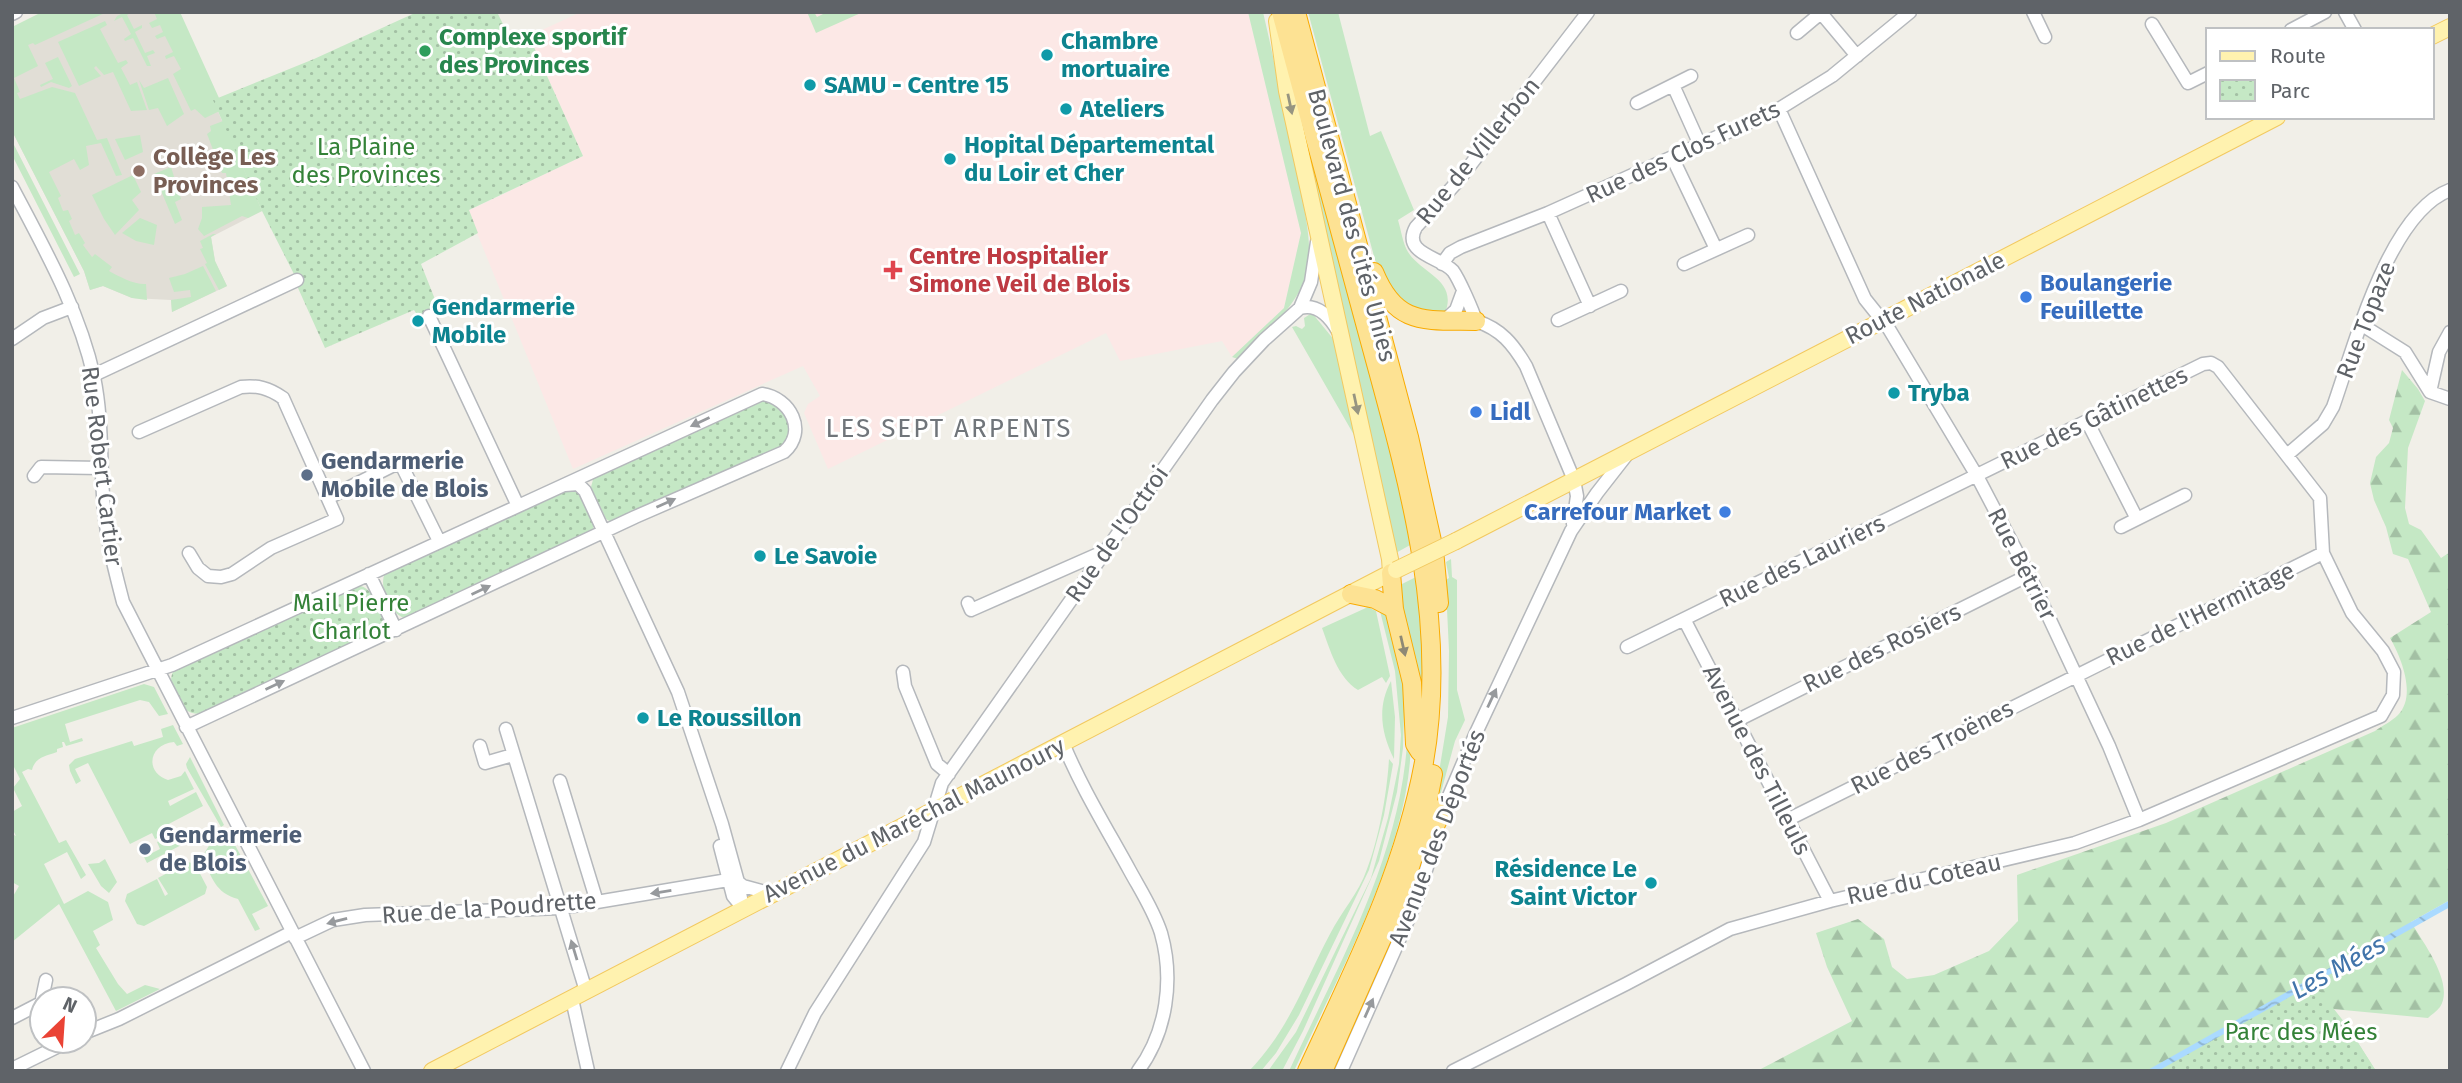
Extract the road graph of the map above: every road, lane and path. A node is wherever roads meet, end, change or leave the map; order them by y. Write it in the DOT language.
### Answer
graph roads {
  1 [pos="1275,12"];
  2 [pos="1281,12"];
  3 [pos="1296,12"];
  4 [pos="1588,12"];
  5 [pos="1910,12"];
  6 [pos="2033,12"];
  7 [pos="2325,12"];
  8 [pos="2345,12"];
  9 [pos="1821,13"];
  10 [pos="2152,24"];
  11 [pos="2450,27"];
  12 [pos="2295,28"];
  13 [pos="2354,28"];
  14 [pos="1797,33"];
  15 [pos="2434,35"];
  16 [pos="2045,37"];
  17 [pos="1857,56"];
  18 [pos="2206,74"];
  19 [pos="1691,76"];
  20 [pos="1673,85"];
  21 [pos="1637,103"];
  22 [pos="1779,109"];
  23 [pos="2273,119"];
  24 [pos="1700,145"];
  25 [pos="1673,159"];
  26 [pos="12,187"];
  27 [pos="2450,190"];
  28 [pos="1548,213"];
  29 [pos="1349,214"];
  30 [pos="1316,228"];
  31 [pos="1748,235"];
  32 [pos="1716,249"];
  33 [pos="1442,264"];
  34 [pos="1684,264"];
  35 [pos="297,280"];
  36 [pos="1462,291"];
  37 [pos="1621,291"];
  38 [pos="1590,306"];
  39 [pos="72,307"];
  40 [pos="1300,308"];
  41 [pos="429,316"];
  42 [pos="1445,320"];
  43 [pos="1558,320"];
  44 [pos="1882,320"];
  45 [pos="1476,321"];
  46 [pos="2362,325"];
  47 [pos="2450,332"];
  48 [pos="1342,338"];
  49 [pos="12,339"];
  50 [pos="93,375"];
  51 [pos="2430,392"];
  52 [pos="2450,398"];
  53 [pos="2087,421"];
  54 [pos="139,432"];
  55 [pos="1631,450"];
  56 [pos="2287,455"];
  57 [pos="101,468"];
  58 [pos="591,472"];
  59 [pos="34,476"];
  60 [pos="1977,476"];
  61 [pos="1574,480"];
  62 [pos="565,485"];
  63 [pos="585,491"];
  64 [pos="2185,495"];
  65 [pos="328,498"];
  66 [pos="518,506"];
  67 [pos="2137,519"];
  68 [pos="2120,527"];
  69 [pos="1571,531"];
  70 [pos="604,532"];
  71 [pos="439,541"];
  72 [pos="1456,541"];
  73 [pos="1105,551"];
  74 [pos="189,553"];
  75 [pos="2323,553"];
  76 [pos="1394,572"];
  77 [pos="369,574"];
  78 [pos="2029,575"];
  79 [pos="1351,594"];
  80 [pos="968,603"];
  81 [pos="1394,609"];
  82 [pos="1684,619"];
  83 [pos="396,630"];
  84 [pos="1627,647"];
  85 [pos="156,670"];
  86 [pos="903,672"];
  87 [pos="2077,674"];
  88 [pos="12,718"];
  89 [pos="1736,721"];
  90 [pos="186,727"];
  91 [pos="506,729"];
  92 [pos="1063,743"];
  93 [pos="480,746"];
  94 [pos="513,755"];
  95 [pos="1424,759"];
  96 [pos="949,774"];
  97 [pos="560,781"];
  98 [pos="953,801"];
  99 [pos="1445,805"];
  100 [pos="933,810"];
  101 [pos="1787,820"];
  102 [pos="2139,820"];
  103 [pos="733,881"];
  104 [pos="1402,892"];
  105 [pos="772,894"];
  106 [pos="1830,901"];
  107 [pos="597,902"];
  108 [pos="561,908"];
  109 [pos="743,909"];
  110 [pos="294,935"];
  111 [pos="46,980"];
  112 [pos="45,985"];
  113 [pos="579,995"];
  114 [pos="28,1010"];
  115 [pos="12,1018"];
  116 [pos="98,1027"];
  117 [pos="40,1055"];
  118 [pos="12,1069"];
  119 [pos="363,1071"];
  120 [pos="432,1071"];
  121 [pos="588,1071"];
  122 [pos="787,1071"];
  123 [pos="1138,1071"];
  124 [pos="1307,1071"];
  125 [pos="1323,1071"];
  126 [pos="1341,1071"];
  127 [pos="1453,1071"];
  1 -- 30 [label="main road, one-way"];
  2 -- 95 [label="highway, Boulevard des Cités Unies"];
  3 -- 29 [label="highway, Boulevard des Cités Unies"];
  4 -- 33 [label="street, Rue de Villerbon"];
  5 -- 17 [label="street, Rue des Clos Furets"];
  6 -- 16 [label="street"];
  7 -- 12 [label="street"];
  8 -- 13 [label="street"];
  9 -- 14 [label="street"];
  9 -- 17 [label="street"];
  10 -- 18 [label="street"];
  11 -- 15 [label="main road"];
  17 -- 22 [label="street, Rue des Clos Furets"];
  19 -- 20 [label="street"];
  20 -- 21 [label="street"];
  20 -- 24 [label="street"];
  22 -- 24 [label="street, Rue des Clos Furets"];
  22 -- 44 [label="street, Rue Bétrier"];
  23 -- 44 [label="main road, Route Nationale"];
  24 -- 25 [label="street, Rue des Clos Furets"];
  25 -- 28 [label="street, Rue des Clos Furets"];
  25 -- 32 [label="street"];
  26 -- 39 [label="street, Rue Robert Cartier"];
  27 -- 46 [label="street, Rue Topaze"];
  28 -- 33 [label="street, Rue des Clos Furets"];
  28 -- 38 [label="street"];
  29 -- 42 [label="highway"];
  29 -- 104 [label="highway, Boulevard des Cités Unies"];
  30 -- 40 [label="street, Rue de l'Octroi"];
  30 -- 48 [label="main road"];
  31 -- 32 [label="street"];
  32 -- 34 [label="street"];
  33 -- 36 [label="street, Rue de Villerbon"];
  35 -- 50 [label="street"];
  36 -- 42 [label="street"];
  36 -- 45 [label="street, Rue de Villerbon"];
  37 -- 38 [label="street"];
  38 -- 43 [label="street"];
  39 -- 49 [label="street"];
  39 -- 50 [label="street, Rue Robert Cartier"];
  40 -- 48 [label="street"];
  40 -- 73 [label="street, Rue de l'Octroi"];
  41 -- 66 [label="street"];
  42 -- 45 [label="highway"];
  44 -- 55 [label="main road, Route Nationale"];
  44 -- 60 [label="street, Rue Bétrier"];
  45 -- 61 [label="street"];
  46 -- 51 [label="street"];
  46 -- 56 [label="street, Rue Topaze"];
  47 -- 51 [label="street"];
  48 -- 76 [label="main road, one-way"];
  50 -- 57 [label="street, Rue Robert Cartier"];
  51 -- 52 [label="street"];
  53 -- 56 [label="street, Rue des Gâtinettes"];
  53 -- 60 [label="street, Rue des Gâtinettes"];
  53 -- 67 [label="street"];
  54 -- 65 [label="street"];
  55 -- 61 [label="main road, Route Nationale"];
  55 -- 69 [label="street, Avenue des Déportés"];
  56 -- 75 [label="street"];
  57 -- 59 [label="street"];
  57 -- 85 [label="street, Rue Robert Cartier"];
  58 -- 62 [label="street"];
  58 -- 63 [label="street"];
  70 -- 58 [label="street, one-way"];
  60 -- 78 [label="street, Rue Bétrier"];
  60 -- 82 [label="street, Rue des Lauriers"];
  61 -- 69 [label="street, Avenue des Déportés"];
  61 -- 72 [label="main road, Route Nationale"];
  62 -- 63 [label="street"];
  62 -- 66 [label="street"];
  63 -- 70 [label="street"];
  64 -- 67 [label="street"];
  65 -- 71 [label="street"];
  65 -- 74 [label="street"];
  66 -- 71 [label="street"];
  67 -- 68 [label="street"];
  99 -- 69 [label="street, Avenue des Déportés, one-way"];
  83 -- 70 [label="street, one-way"];
  70 -- 103 [label="street"];
  71 -- 77 [label="street"];
  72 -- 76 [label="main road, Avenue du Maréchal Maunoury, bridge"];
  73 -- 80 [label="street"];
  73 -- 96 [label="street, Rue de l'Octroi"];
  75 -- 87 [label="street, Rue de l'Hermitage"];
  75 -- 102 [label="street, Rue du Coteau"];
  76 -- 79 [label="main road, Avenue du Maréchal Maunoury"];
  76 -- 81 [label="highway"];
  77 -- 83 [label="street"];
  77 -- 85 [label="street"];
  78 -- 87 [label="street, Rue Bétrier"];
  78 -- 89 [label="street, Rue des Rosiers"];
  79 -- 81 [label="highway"];
  79 -- 92 [label="main road, Avenue du Maréchal Maunoury"];
  81 -- 95 [label="highway, one-way"];
  82 -- 84 [label="street, Rue des Lauriers"];
  82 -- 89 [label="street, Avenue des Tilleuls"];
  90 -- 83 [label="street, one-way"];
  85 -- 88 [label="street"];
  85 -- 90 [label="street, Rue Robert Cartier"];
  86 -- 96 [label="street"];
  87 -- 101 [label="street, Rue des Troënes"];
  87 -- 102 [label="street, Rue Bétrier"];
  89 -- 101 [label="street, Avenue des Tilleuls"];
  90 -- 110 [label="street, Rue Robert Cartier"];
  91 -- 94 [label="street"];
  92 -- 98 [label="main road, Avenue du Maréchal Maunoury"];
  92 -- 123 [label="street"];
  93 -- 94 [label="street"];
  94 -- 108 [label="street"];
  95 -- 124 [label="highway, Avenue des Déportés"];
  96 -- 98 [label="street"];
  96 -- 100 [label="street, Rue de l'Octroi"];
  97 -- 107 [label="street"];
  98 -- 100 [label="main road, Avenue du Maréchal Maunoury"];
  99 -- 104 [label="highway"];
  126 -- 99 [label="street, Avenue des Déportés, one-way"];
  100 -- 105 [label="main road, Avenue du Maréchal Maunoury"];
  100 -- 122 [label="street, Rue de l'Octroi"];
  101 -- 106 [label="street, Avenue des Tilleuls"];
  102 -- 106 [label="street, Rue du Coteau"];
  103 -- 105 [label="street"];
  103 -- 107 [label="street, Rue de la Poudrette, one-way"];
  103 -- 109 [label="street"];
  104 -- 125 [label="highway, Avenue des Déportés"];
  105 -- 109 [label="main road, Avenue du Maréchal Maunoury"];
  106 -- 127 [label="street, Rue du Coteau"];
  107 -- 108 [label="street, Rue de la Poudrette"];
  108 -- 110 [label="street, Rue de la Poudrette, one-way"];
  113 -- 108 [label="street, one-way"];
  109 -- 113 [label="main road, Avenue du Maréchal Maunoury"];
  110 -- 116 [label="street, Rue de la Poudrette"];
  110 -- 119 [label="street, Rue Robert Cartier"];
  111 -- 112 [label="street"];
  113 -- 120 [label="main road, Avenue du Maréchal Maunoury"];
  113 -- 121 [label="street"];
  114 -- 115 [label="street"];
  117 -- 118 [label="street"];
}
